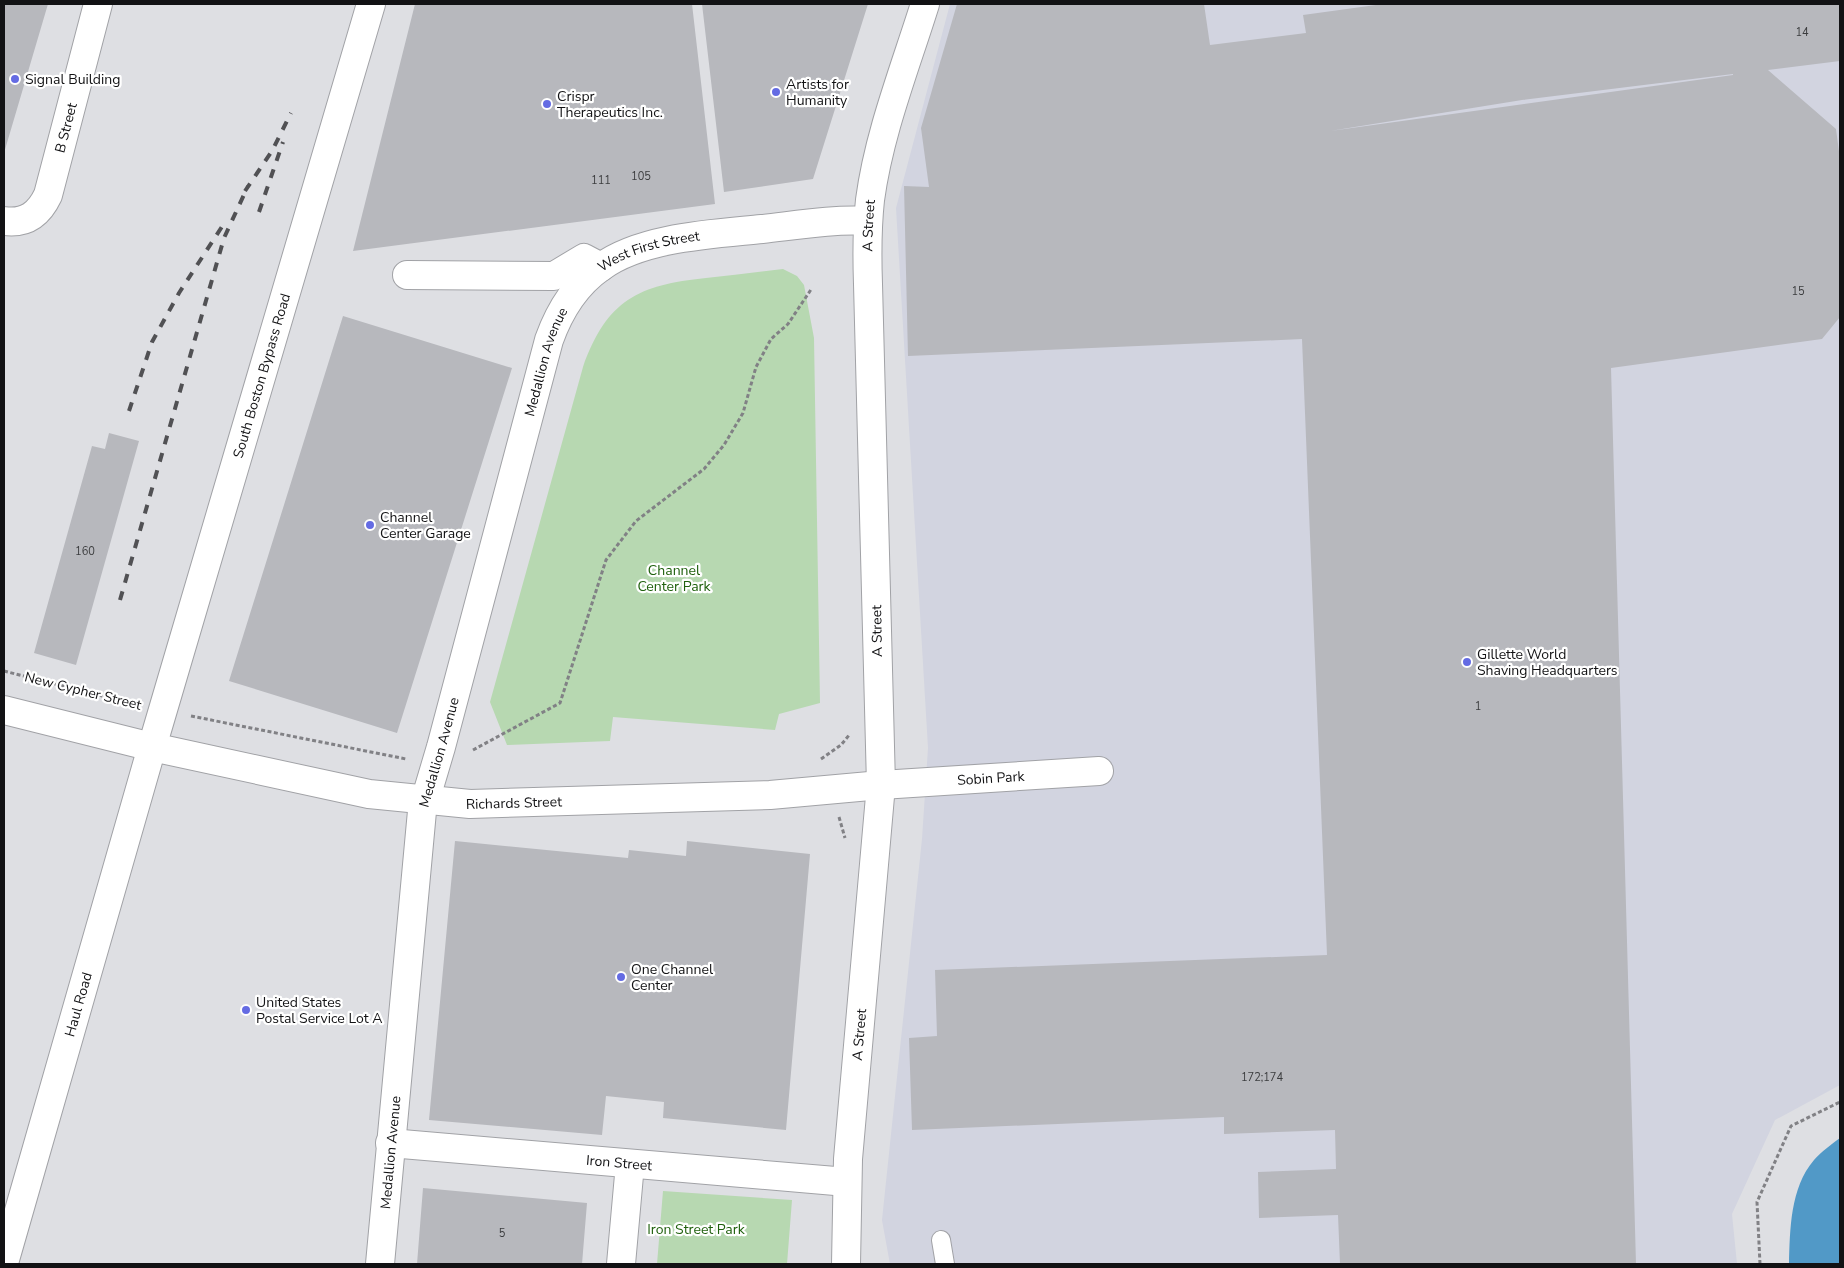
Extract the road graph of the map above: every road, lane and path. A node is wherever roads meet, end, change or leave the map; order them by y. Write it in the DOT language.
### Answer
graph roads {
  1 [pos="98,4"];
  2 [pos="371,4"];
  3 [pos="925,4"];
  4 [pos="4,221"];
  5 [pos="868,221"];
  6 [pos="601,267"];
  7 [pos="407,275"];
  8 [pos="812,288"];
  9 [pos="4,671"];
  10 [pos="4,710"];
  11 [pos="163,710"];
  12 [pos="152,747"];
  13 [pos="472,750"];
  14 [pos="382,752"];
  15 [pos="820,760"];
  16 [pos="1100,771"];
  17 [pos="881,785"];
  18 [pos="830,790"];
  19 [pos="424,800"];
  20 [pos="847,844"];
  21 [pos="1840,1102"];
  22 [pos="390,1143"];
  23 [pos="630,1164"];
  24 [pos="847,1182"];
  25 [pos="941,1240"];
  26 [pos="4,1263"];
  27 [pos="380,1264"];
  28 [pos="622,1264"];
  29 [pos="846,1264"];
  30 [pos="945,1264"];
  31 [pos="1760,1264"];
  1 -- 4 [label="street, B Street"];
  2 -- 11 [label="street, South Boston Bypass Road"];
  3 -- 5 [label="street, A Street"];
  5 -- 6 [label="street, West First Street"];
  5 -- 17 [label="street, A Street"];
  6 -- 7 [label="street, West First Street"];
  6 -- 19 [label="street, Medallion Avenue"];
  8 -- 13 [label="path"];
  9 -- 11 [label="path, New Cypher Street"];
  10 -- 12 [label="street"];
  11 -- 12 [label="street, South Boston Bypass Road"];
  11 -- 14 [label="path"];
  12 -- 19 [label="street, Richards Street"];
  12 -- 26 [label="street, Haul Road"];
  15 -- 18 [label="path"];
  16 -- 17 [label="street, Sobin Park"];
  17 -- 18 [label="street, Richards Street"];
  17 -- 24 [label="street, A Street"];
  18 -- 19 [label="street, Richards Street"];
  18 -- 20 [label="path"];
  19 -- 22 [label="street, Medallion Avenue"];
  21 -- 31 [label="path"];
  22 -- 23 [label="street, Iron Street"];
  22 -- 27 [label="street, Medallion Avenue"];
  23 -- 24 [label="street, Iron Street"];
  23 -- 28 [label="street"];
  24 -- 29 [label="street, A Street"];
  25 -- 30 [label="lane"];
}
